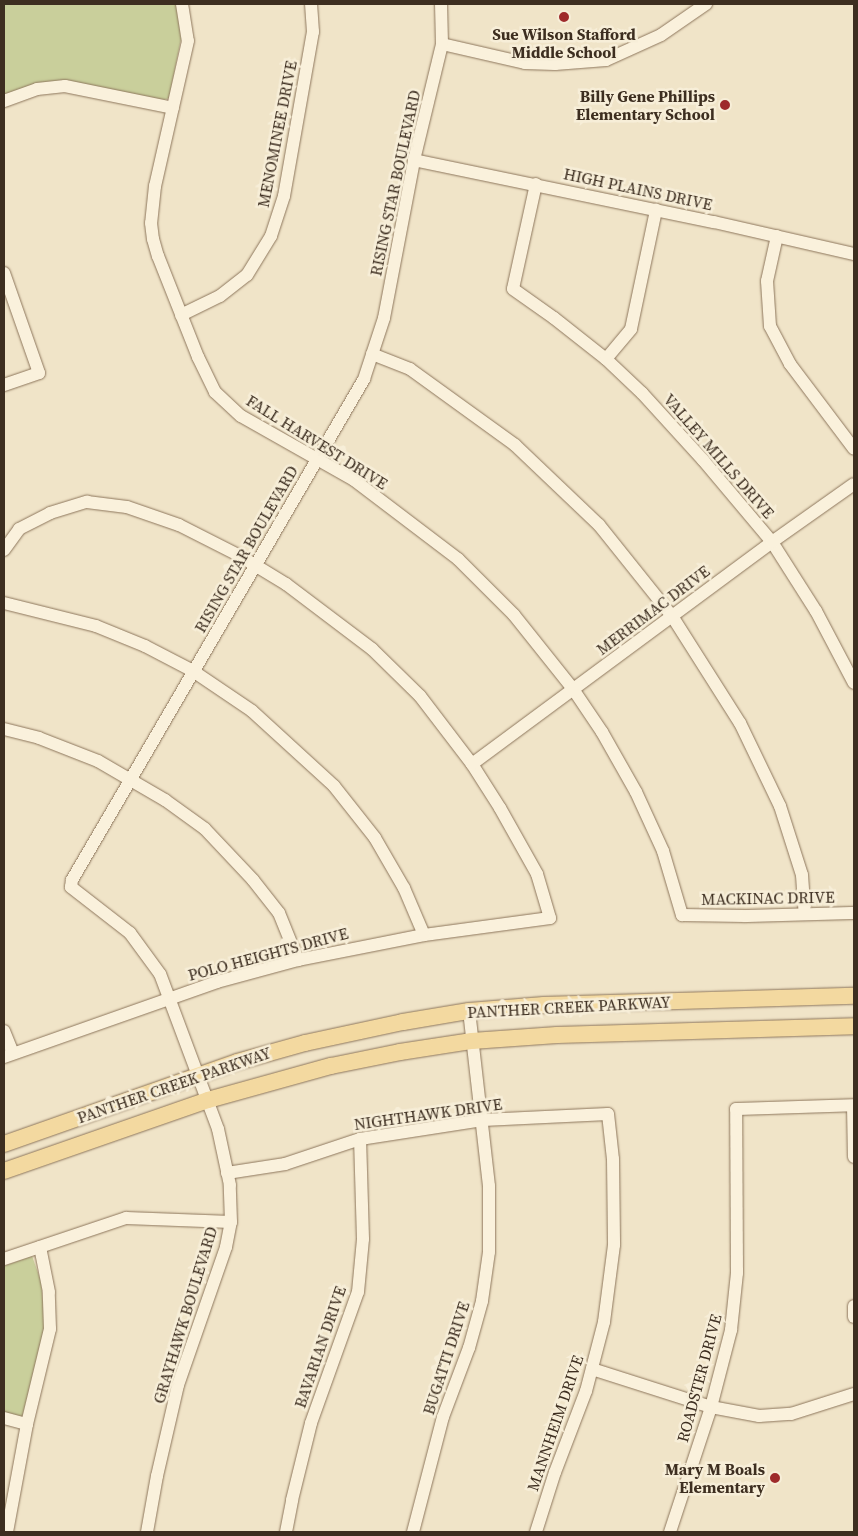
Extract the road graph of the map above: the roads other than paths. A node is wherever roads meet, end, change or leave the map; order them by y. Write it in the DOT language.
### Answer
graph roads {
  1 [pos="182,4"];
  2 [pos="311,4"];
  3 [pos="442,4"];
  4 [pos="706,4"];
  5 [pos="442,44"];
  6 [pos="4,101"];
  7 [pos="173,108"];
  8 [pos="414,160"];
  9 [pos="536,184"];
  10 [pos="656,210"];
  11 [pos="777,236"];
  12 [pos="854,254"];
  13 [pos="4,273"];
  14 [pos="181,315"];
  15 [pos="372,354"];
  16 [pos="606,359"];
  17 [pos="4,385"];
  18 [pos="854,449"];
  19 [pos="317,459"];
  20 [pos="854,484"];
  21 [pos="772,542"];
  22 [pos="4,550"];
  23 [pos="255,565"];
  24 [pos="4,604"];
  25 [pos="672,616"];
  26 [pos="193,670"];
  27 [pos="854,682"];
  28 [pos="573,689"];
  29 [pos="4,730"];
  30 [pos="472,764"];
  31 [pos="130,778"];
  32 [pos="71,886"];
  33 [pos="854,913"];
  34 [pos="805,914"];
  35 [pos="682,916"];
  36 [pos="424,936"];
  37 [pos="298,960"];
  38 [pos="854,996"];
  39 [pos="170,998"];
  40 [pos="469,1011"];
  41 [pos="854,1026"];
  42 [pos="4,1031"];
  43 [pos="472,1041"];
  44 [pos="8,1055"];
  45 [pos="199,1075"];
  46 [pos="208,1100"];
  47 [pos="854,1105"];
  48 [pos="608,1114"];
  49 [pos="483,1120"];
  50 [pos="360,1139"];
  51 [pos="4,1144"];
  52 [pos="854,1157"];
  53 [pos="4,1171"];
  54 [pos="227,1173"];
  55 [pos="231,1222"];
  56 [pos="40,1247"];
  57 [pos="4,1259"];
  58 [pos="854,1306"];
  59 [pos="854,1316"];
  60 [pos="592,1369"];
  61 [pos="854,1394"];
  62 [pos="711,1408"];
  63 [pos="4,1418"];
  64 [pos="26,1424"];
  65 [pos="8,1532"];
  66 [pos="147,1532"];
  67 [pos="286,1532"];
  68 [pos="413,1532"];
  69 [pos="536,1532"];
  70 [pos="670,1532"];
  1 -- 7 [label="street, FALL HARVEST DRIVE"];
  2 -- 14 [label="street, MENOMINEE DRIVE"];
  3 -- 5 [label="street, RISING STAR BOULEVARD"];
  4 -- 5 [label="street"];
  5 -- 8 [label="street, RISING STAR BOULEVARD"];
  6 -- 7 [label="street"];
  7 -- 14 [label="street, FALL HARVEST DRIVE"];
  8 -- 9 [label="street, HIGH PLAINS DRIVE"];
  8 -- 15 [label="street, RISING STAR BOULEVARD"];
  9 -- 10 [label="street, HIGH PLAINS DRIVE"];
  9 -- 16 [label="street, VALLEY MILLS DRIVE"];
  10 -- 11 [label="street, HIGH PLAINS DRIVE"];
  10 -- 16 [label="street"];
  11 -- 12 [label="street, HIGH PLAINS DRIVE"];
  11 -- 18 [label="street"];
  13 -- 17 [label="street"];
  14 -- 19 [label="street, FALL HARVEST DRIVE"];
  15 -- 19 [label="street, RISING STAR BOULEVARD"];
  15 -- 25 [label="street"];
  16 -- 21 [label="street, VALLEY MILLS DRIVE"];
  19 -- 23 [label="street, RISING STAR BOULEVARD"];
  19 -- 28 [label="street, FALL HARVEST DRIVE"];
  20 -- 21 [label="street, MERRIMAC DRIVE"];
  21 -- 25 [label="street, MERRIMAC DRIVE"];
  21 -- 27 [label="street, VALLEY MILLS DRIVE"];
  22 -- 23 [label="street"];
  23 -- 26 [label="street, RISING STAR BOULEVARD"];
  23 -- 30 [label="street"];
  24 -- 26 [label="street"];
  25 -- 28 [label="street, MERRIMAC DRIVE"];
  25 -- 34 [label="street"];
  26 -- 31 [label="street, RISING STAR BOULEVARD"];
  26 -- 36 [label="street"];
  28 -- 30 [label="street, MERRIMAC DRIVE"];
  28 -- 35 [label="street, FALL HARVEST DRIVE"];
  29 -- 31 [label="street"];
  30 -- 36 [label="street, POLO HEIGHTS DRIVE"];
  31 -- 32 [label="street, RISING STAR BOULEVARD"];
  31 -- 37 [label="street"];
  32 -- 39 [label="street, GRAYHAWK BOULEVARD"];
  33 -- 34 [label="street, MACKINAC DRIVE"];
  34 -- 35 [label="street, MACKINAC DRIVE"];
  36 -- 37 [label="street, POLO HEIGHTS DRIVE"];
  37 -- 39 [label="street, POLO HEIGHTS DRIVE"];
  38 -- 40 [label="main road, PANTHER CREEK PARKWAY"];
  39 -- 44 [label="street, POLO HEIGHTS DRIVE"];
  39 -- 45 [label="street, GRAYHAWK BOULEVARD"];
  40 -- 43 [label="street, BUGATTI DRIVE"];
  40 -- 45 [label="main road, PANTHER CREEK PARKWAY"];
  41 -- 43 [label="main road, PANTHER CREEK PARKWAY"];
  42 -- 44 [label="street"];
  43 -- 46 [label="main road, PANTHER CREEK PARKWAY"];
  43 -- 49 [label="street, BUGATTI DRIVE"];
  45 -- 46 [label="street, GRAYHAWK BOULEVARD"];
  45 -- 51 [label="main road, PANTHER CREEK PARKWAY"];
  46 -- 53 [label="main road, PANTHER CREEK PARKWAY"];
  46 -- 54 [label="street, GRAYHAWK BOULEVARD"];
  47 -- 52 [label="street"];
  47 -- 62 [label="street, ROADSTER DRIVE"];
  48 -- 49 [label="street, NIGHTHAWK DRIVE"];
  48 -- 60 [label="street, MANNHEIM DRIVE"];
  49 -- 50 [label="street, NIGHTHAWK DRIVE"];
  49 -- 68 [label="street, BUGATTI DRIVE"];
  50 -- 54 [label="street, NIGHTHAWK DRIVE"];
  50 -- 67 [label="street, BAVARIAN DRIVE"];
  54 -- 55 [label="street, GRAYHAWK BOULEVARD"];
  55 -- 56 [label="street"];
  55 -- 66 [label="street, GRAYHAWK BOULEVARD"];
  56 -- 57 [label="street"];
  56 -- 64 [label="street"];
  58 -- 59 [label="street"];
  60 -- 62 [label="street"];
  60 -- 69 [label="street, MANNHEIM DRIVE"];
  61 -- 62 [label="street"];
  62 -- 70 [label="street, ROADSTER DRIVE"];
  63 -- 64 [label="street"];
  64 -- 65 [label="street"];
}
